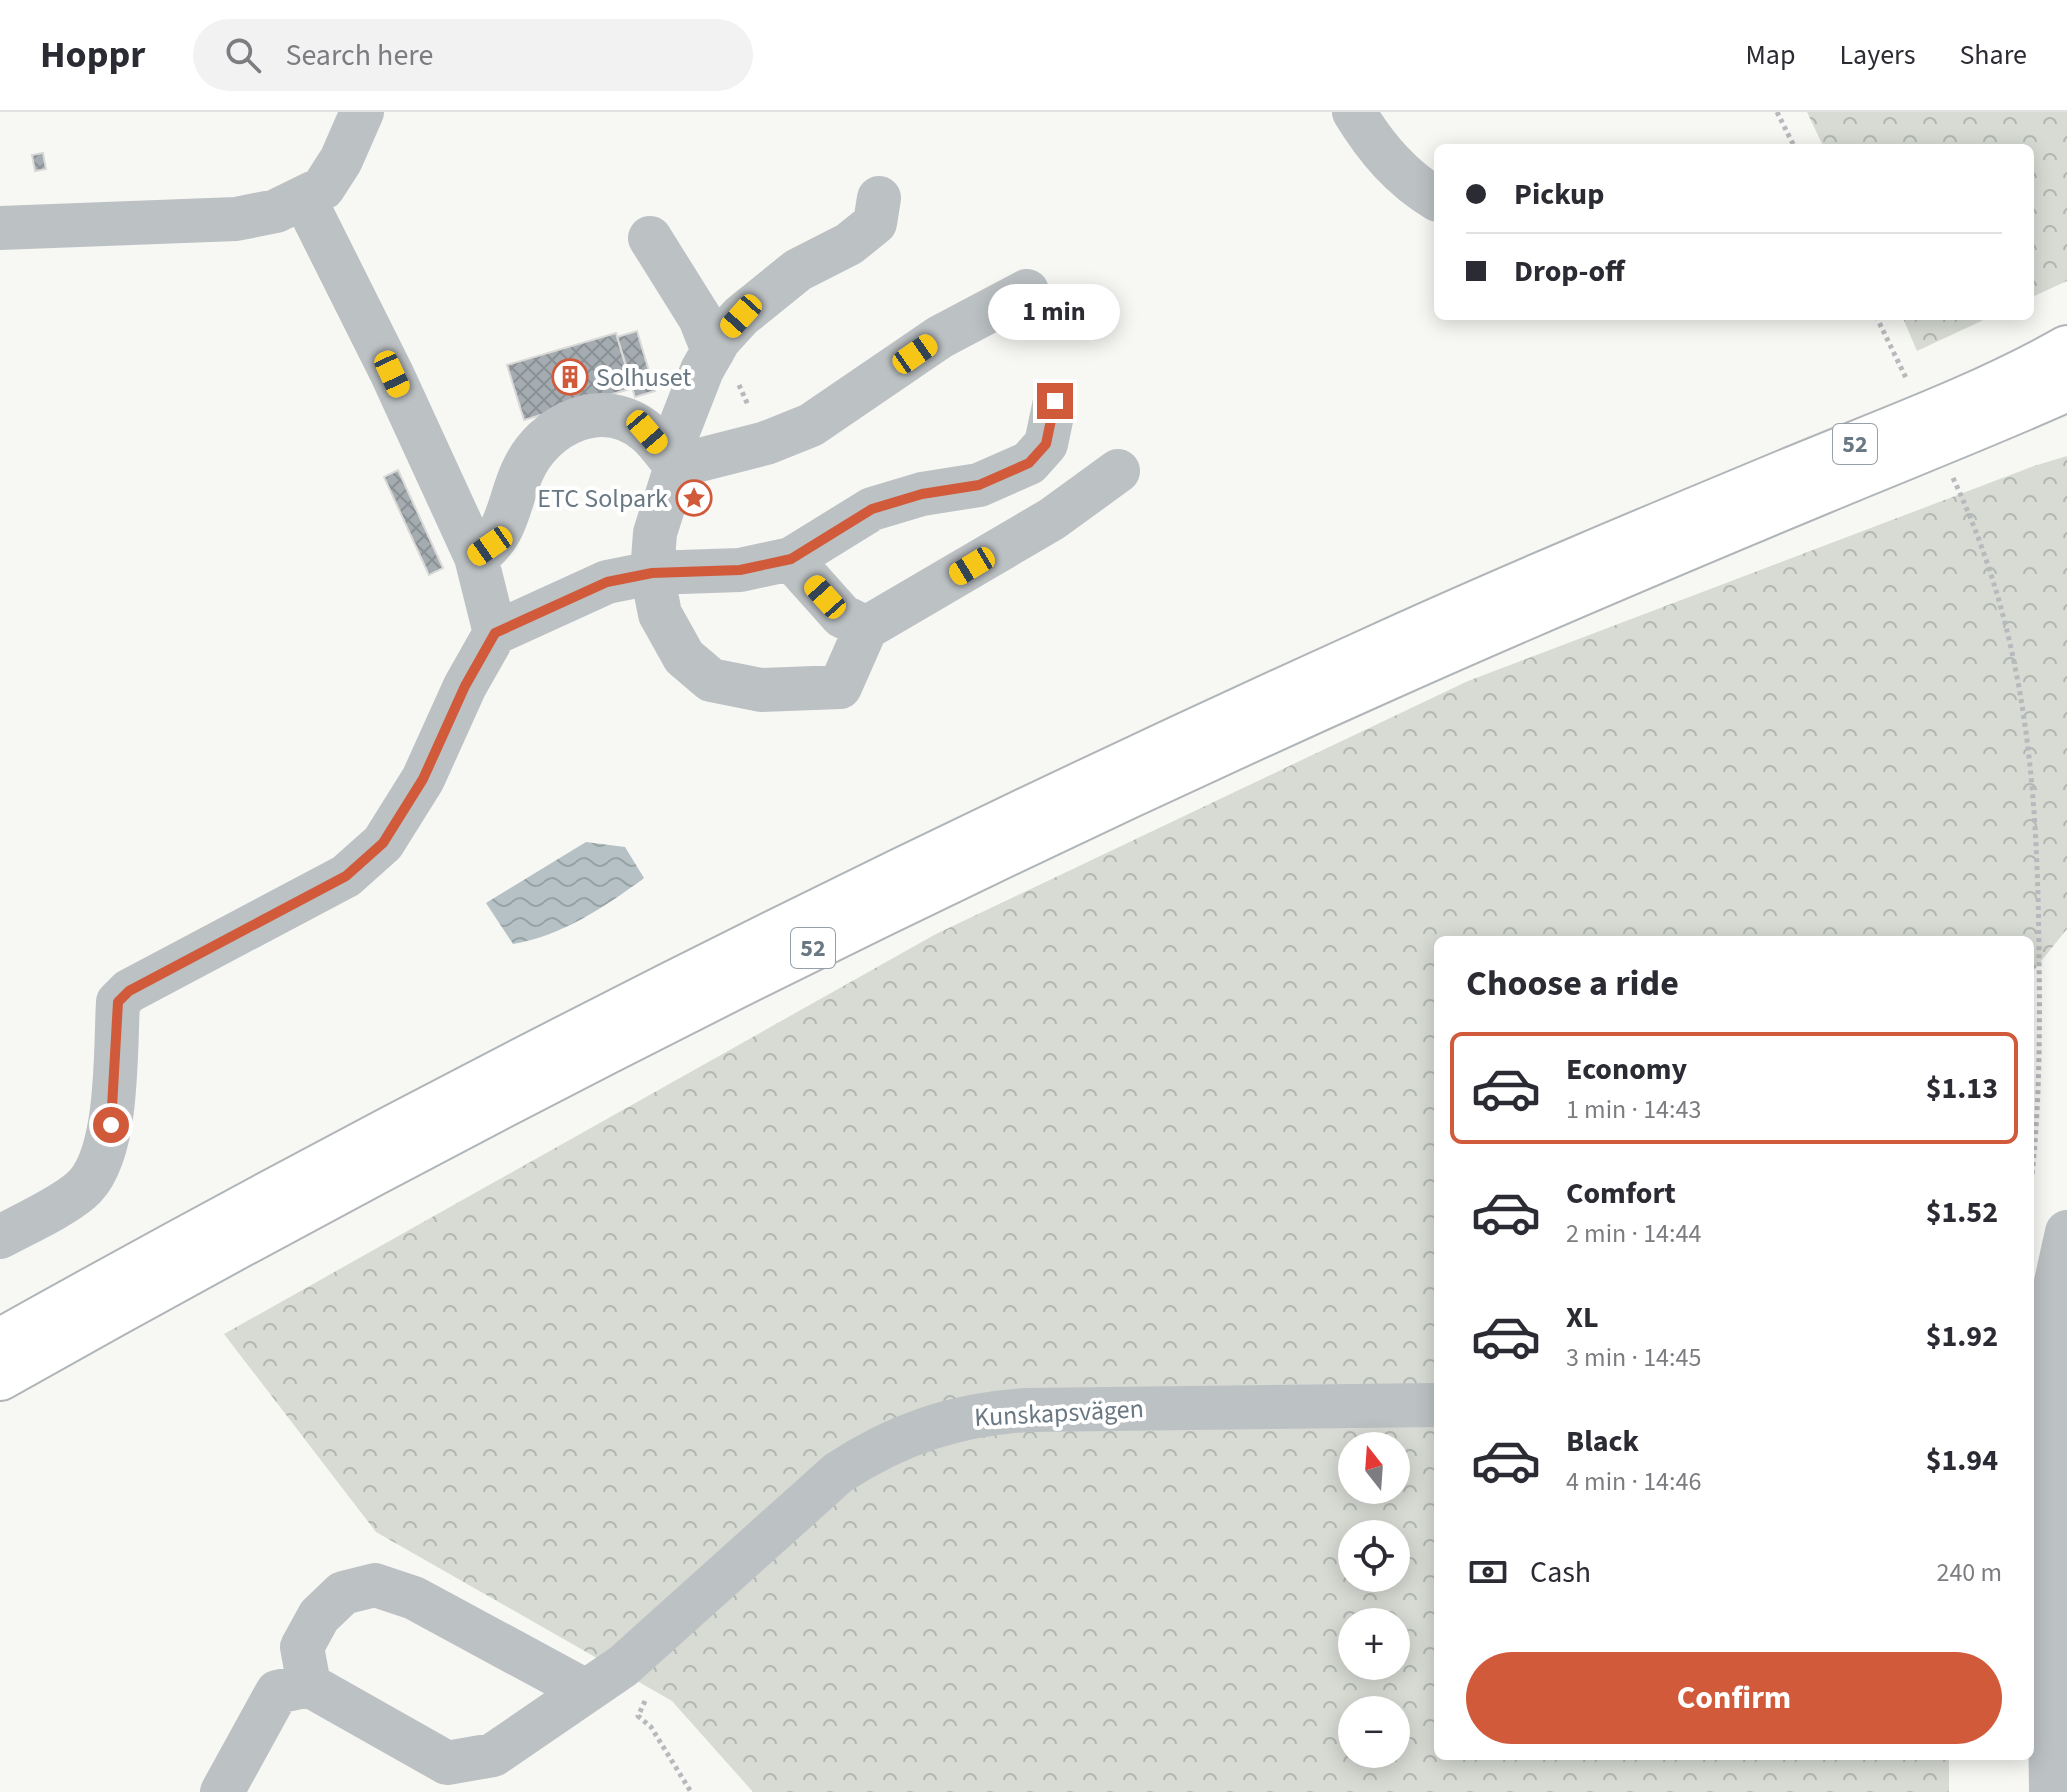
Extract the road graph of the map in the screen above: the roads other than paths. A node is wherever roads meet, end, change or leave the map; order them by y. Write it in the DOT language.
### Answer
graph roads {
  1 [pos="362,112"];
  2 [pos="1354,112"];
  3 [pos="304,198"];
  4 [pos="879,198"];
  5 [pos="1434,198"];
  6 [pos="0,228"];
  7 [pos="650,238"];
  8 [pos="1027,291"];
  9 [pos="2067,348"];
  10 [pos="713,351"];
  11 [pos="2067,389"];
  12 [pos="1055,401"];
  13 [pos="676,466"];
  14 [pos="1118,471"];
  15 [pos="476,557"];
  16 [pos="791,559"];
  17 [pos="652,573"];
  18 [pos="866,628"];
  19 [pos="495,633"];
  20 [pos="2067,1232"];
  21 [pos="0,1237"];
  22 [pos="0,1341"];
  23 [pos="0,1378"];
  24 [pos="2038,1397"];
  25 [pos="1434,1405"];
  26 [pos="309,1685"];
  27 [pos="586,1691"];
  28 [pos="222,1792"];
  29 [pos="2051,1792"];
  1 -- 3 [label="street"];
  2 -- 5 [label="street"];
  3 -- 6 [label="street"];
  3 -- 15 [label="street"];
  4 -- 10 [label="street"];
  7 -- 10 [label="street"];
  8 -- 13 [label="street"];
  9 -- 22 [label="main road, 52"];
  10 -- 13 [label="street"];
  11 -- 23 [label="main road, 52"];
  12 -- 16 [label="street"];
  13 -- 15 [label="street"];
  13 -- 17 [label="street"];
  14 -- 18 [label="street"];
  15 -- 19 [label="street"];
  16 -- 17 [label="street"];
  16 -- 18 [label="street"];
  17 -- 18 [label="street"];
  17 -- 19 [label="street"];
  19 -- 21 [label="street"];
  20 -- 24 [label="street"];
  24 -- 29 [label="street"];
  25 -- 27 [label="street, Kunskapsvägen"];
  26 -- 27 [label="street, Kunskapsvägen"];
  26 -- 27 [label="street"];
  26 -- 28 [label="street"];
}
